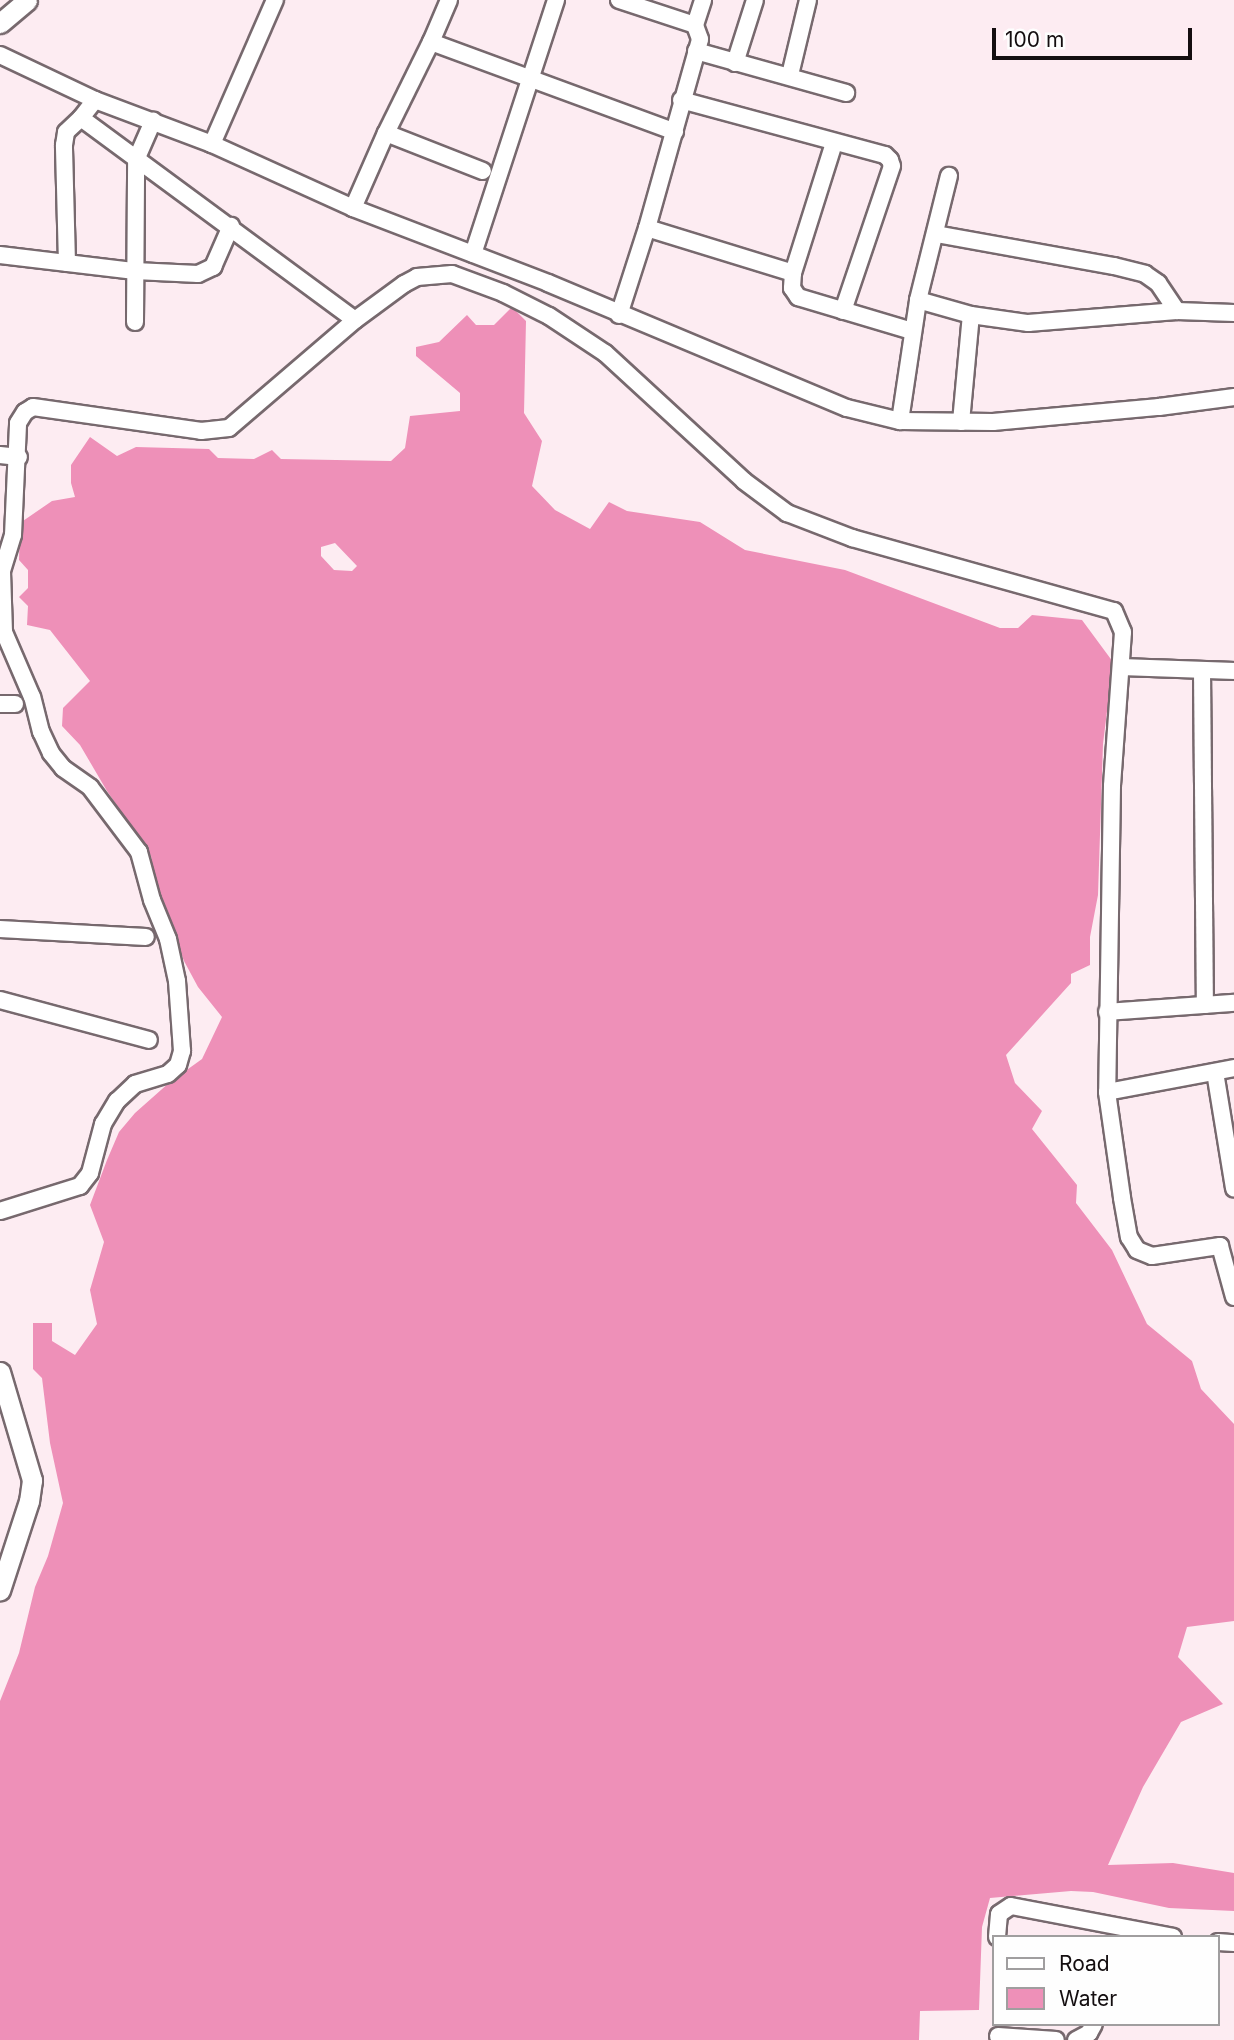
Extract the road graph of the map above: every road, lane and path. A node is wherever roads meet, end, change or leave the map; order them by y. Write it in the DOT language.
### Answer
graph roads {
  1 [pos="27,0"];
  2 [pos="275,0"];
  3 [pos="449,0"];
  4 [pos="556,0"];
  5 [pos="703,0"];
  6 [pos="755,0"];
  7 [pos="808,0"];
  8 [pos="626,1"];
  9 [pos="0,23"];
  10 [pos="695,25"];
  11 [pos="432,42"];
  12 [pos="696,51"];
  13 [pos="0,55"];
  14 [pos="735,63"];
  15 [pos="790,75"];
  16 [pos="528,80"];
  17 [pos="846,93"];
  18 [pos="95,100"];
  19 [pos="681,100"];
  20 [pos="81,118"];
  21 [pos="153,121"];
  22 [pos="675,132"];
  23 [pos="386,133"];
  24 [pos="834,143"];
  25 [pos="212,144"];
  26 [pos="136,160"];
  27 [pos="483,171"];
  28 [pos="950,176"];
  29 [pos="353,208"];
  30 [pos="231,226"];
  31 [pos="647,228"];
  32 [pos="936,234"];
  33 [pos="473,254"];
  34 [pos="0,255"];
  35 [pos="66,263"];
  36 [pos="135,271"];
  37 [pos="793,273"];
  38 [pos="918,300"];
  39 [pos="843,311"];
  40 [pos="1177,311"];
  41 [pos="1234,313"];
  42 [pos="619,315"];
  43 [pos="971,316"];
  44 [pos="355,320"];
  45 [pos="135,322"];
  46 [pos="912,331"];
  47 [pos="1234,397"];
  48 [pos="900,421"];
  49 [pos="961,422"];
  50 [pos="0,455"];
  51 [pos="19,457"];
  52 [pos="1122,667"];
  53 [pos="1202,671"];
  54 [pos="1234,671"];
  55 [pos="0,929"];
  56 [pos="146,937"];
  57 [pos="0,1000"];
  58 [pos="1234,1003"];
  59 [pos="1205,1004"];
  60 [pos="1107,1012"];
  61 [pos="149,1040"];
  62 [pos="1234,1068"];
  63 [pos="1214,1072"];
  64 [pos="1107,1092"];
  65 [pos="1234,1188"];
  66 [pos="0,1211"];
  67 [pos="1234,1235"];
  68 [pos="1220,1246"];
  69 [pos="1234,1297"];
  70 [pos="0,1372"];
  71 [pos="0,1590"];
  72 [pos="1110,1931"];
  73 [pos="997,1935"];
  74 [pos="1152,1935"];
  75 [pos="1093,2026"];
  76 [pos="998,2033"];
  77 [pos="1056,2040"];
  78 [pos="1076,2040"];
  1 -- 9 [label="street"];
  2 -- 25 [label="street"];
  3 -- 11 [label="street"];
  4 -- 16 [label="street"];
  5 -- 10 [label="street"];
  6 -- 14 [label="street"];
  7 -- 15 [label="street"];
  8 -- 10 [label="street"];
  10 -- 12 [label="street"];
  11 -- 16 [label="street"];
  11 -- 23 [label="street"];
  12 -- 14 [label="street"];
  12 -- 19 [label="street"];
  13 -- 18 [label="street"];
  14 -- 15 [label="street"];
  15 -- 17 [label="street"];
  16 -- 22 [label="street"];
  16 -- 33 [label="street"];
  18 -- 20 [label="street"];
  18 -- 21 [label="street"];
  19 -- 22 [label="street"];
  19 -- 24 [label="street"];
  20 -- 26 [label="street"];
  20 -- 35 [label="street"];
  21 -- 25 [label="street"];
  21 -- 26 [label="street"];
  22 -- 31 [label="street"];
  23 -- 27 [label="street"];
  23 -- 29 [label="street"];
  24 -- 37 [label="street"];
  24 -- 39 [label="street"];
  25 -- 29 [label="street"];
  26 -- 30 [label="street"];
  26 -- 36 [label="street"];
  28 -- 32 [label="street"];
  29 -- 33 [label="street"];
  30 -- 36 [label="street"];
  30 -- 44 [label="street"];
  31 -- 37 [label="street"];
  31 -- 42 [label="street"];
  32 -- 38 [label="street"];
  32 -- 40 [label="street"];
  33 -- 42 [label="street"];
  34 -- 35 [label="street"];
  35 -- 36 [label="street"];
  36 -- 45 [label="street"];
  37 -- 39 [label="street"];
  38 -- 43 [label="street"];
  38 -- 46 [label="street"];
  39 -- 46 [label="street"];
  40 -- 41 [label="street"];
  40 -- 43 [label="street"];
  42 -- 48 [label="street"];
  43 -- 49 [label="street"];
  44 -- 51 [label="street"];
  44 -- 52 [label="street"];
  46 -- 48 [label="street"];
  47 -- 49 [label="street"];
  48 -- 49 [label="street"];
  50 -- 51 [label="street"];
  51 -- 66 [label="street"];
  52 -- 53 [label="street"];
  52 -- 60 [label="street"];
  53 -- 54 [label="street"];
  53 -- 59 [label="street"];
  55 -- 56 [label="street"];
  57 -- 61 [label="street"];
  58 -- 59 [label="street"];
  59 -- 60 [label="street"];
  60 -- 64 [label="street"];
  62 -- 63 [label="street"];
  63 -- 64 [label="street"];
  63 -- 65 [label="street"];
  64 -- 68 [label="street"];
  67 -- 68 [label="street"];
  68 -- 69 [label="street"];
  70 -- 71 [label="street"];
  72 -- 73 [label="street"];
  72 -- 74 [label="street"];
  75 -- 78 [label="street"];
  76 -- 77 [label="street"];
}
